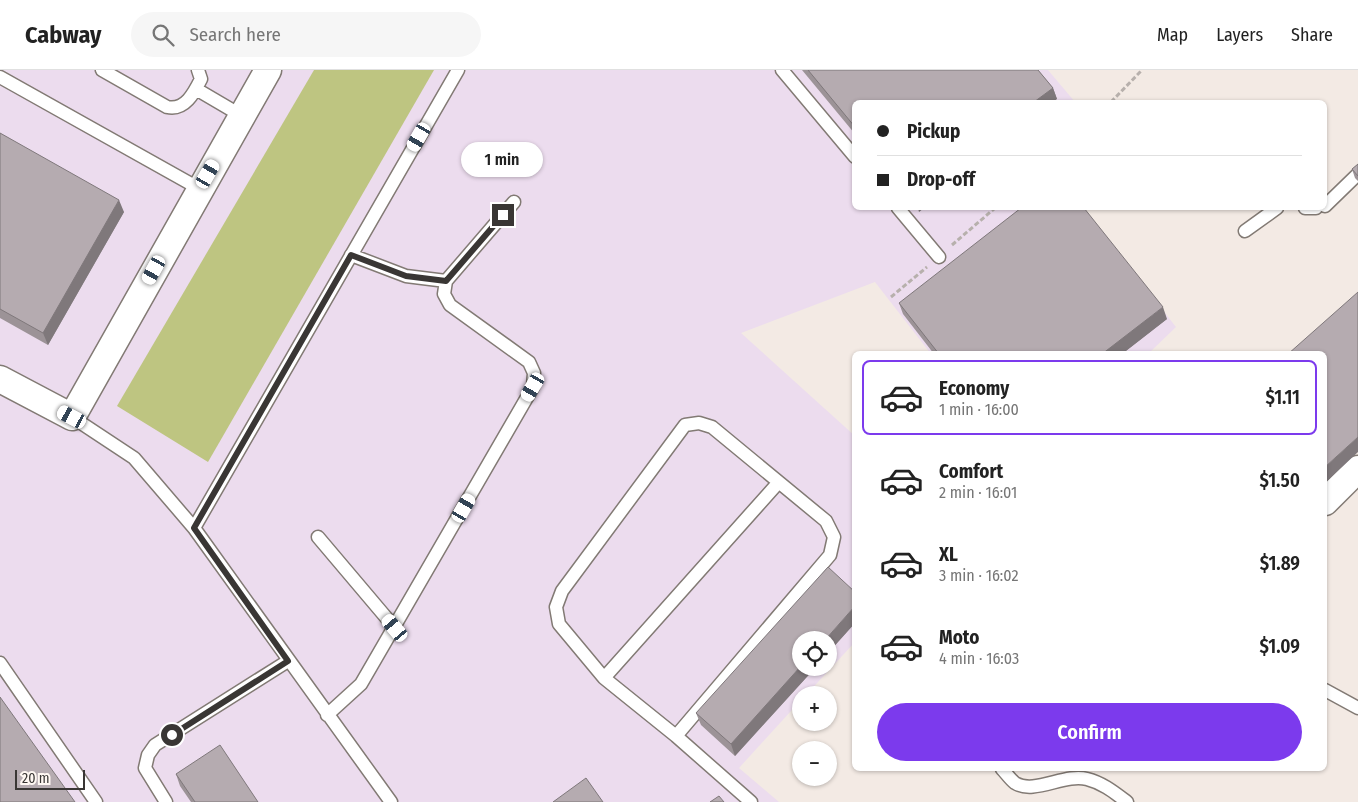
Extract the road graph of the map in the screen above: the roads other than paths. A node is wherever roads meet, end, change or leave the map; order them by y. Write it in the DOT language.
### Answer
graph roads {
  1 [pos="102,70"];
  2 [pos="198,70"];
  3 [pos="268,70"];
  4 [pos="458,70"];
  5 [pos="782,70"];
  6 [pos="0,77"];
  7 [pos="196,89"];
  8 [pos="242,116"];
  9 [pos="852,152"];
  10 [pos="1358,174"];
  11 [pos="200,189"];
  12 [pos="514,202"];
  13 [pos="1327,204"];
  14 [pos="900,210"];
  15 [pos="1274,210"];
  16 [pos="1245,231"];
  17 [pos="351,255"];
  18 [pos="939,257"];
  19 [pos="446,281"];
  20 [pos="2,385"];
  21 [pos="72,417"];
  22 [pos="1358,469"];
  23 [pos="778,483"];
  24 [pos="1327,500"];
  25 [pos="194,528"];
  26 [pos="318,537"];
  27 [pos="395,628"];
  28 [pos="288,661"];
  29 [pos="0,664"];
  30 [pos="604,678"];
  31 [pos="1327,691"];
  32 [pos="1358,708"];
  33 [pos="327,715"];
  34 [pos="676,736"];
  35 [pos="1004,771"];
  36 [pos="96,802"];
  37 [pos="166,802"];
  38 [pos="391,802"];
  39 [pos="751,802"];
  40 [pos="1128,802"];
  1 -- 7 [label="lane"];
  2 -- 7 [label="lane"];
  3 -- 8 [label="street"];
  4 -- 17 [label="lane"];
  5 -- 9 [label="lane"];
  6 -- 11 [label="lane"];
  7 -- 8 [label="lane"];
  8 -- 11 [label="street"];
  10 -- 13 [label="lane"];
  11 -- 21 [label="street"];
  12 -- 19 [label="lane"];
  14 -- 18 [label="lane"];
  15 -- 16 [label="lane"];
  17 -- 19 [label="lane"];
  17 -- 25 [label="lane"];
  19 -- 27 [label="lane"];
  20 -- 21 [label="street"];
  21 -- 25 [label="lane"];
  22 -- 24 [label="street"];
  23 -- 30 [label="lane"];
  23 -- 30 [label="lane"];
  23 -- 34 [label="lane"];
  25 -- 28 [label="lane"];
  26 -- 27 [label="lane"];
  27 -- 33 [label="lane"];
  28 -- 33 [label="lane"];
  28 -- 37 [label="lane"];
  29 -- 36 [label="lane"];
  30 -- 34 [label="lane"];
  31 -- 32 [label="lane"];
  33 -- 38 [label="lane"];
  34 -- 39 [label="lane"];
  35 -- 40 [label="lane"];
}
